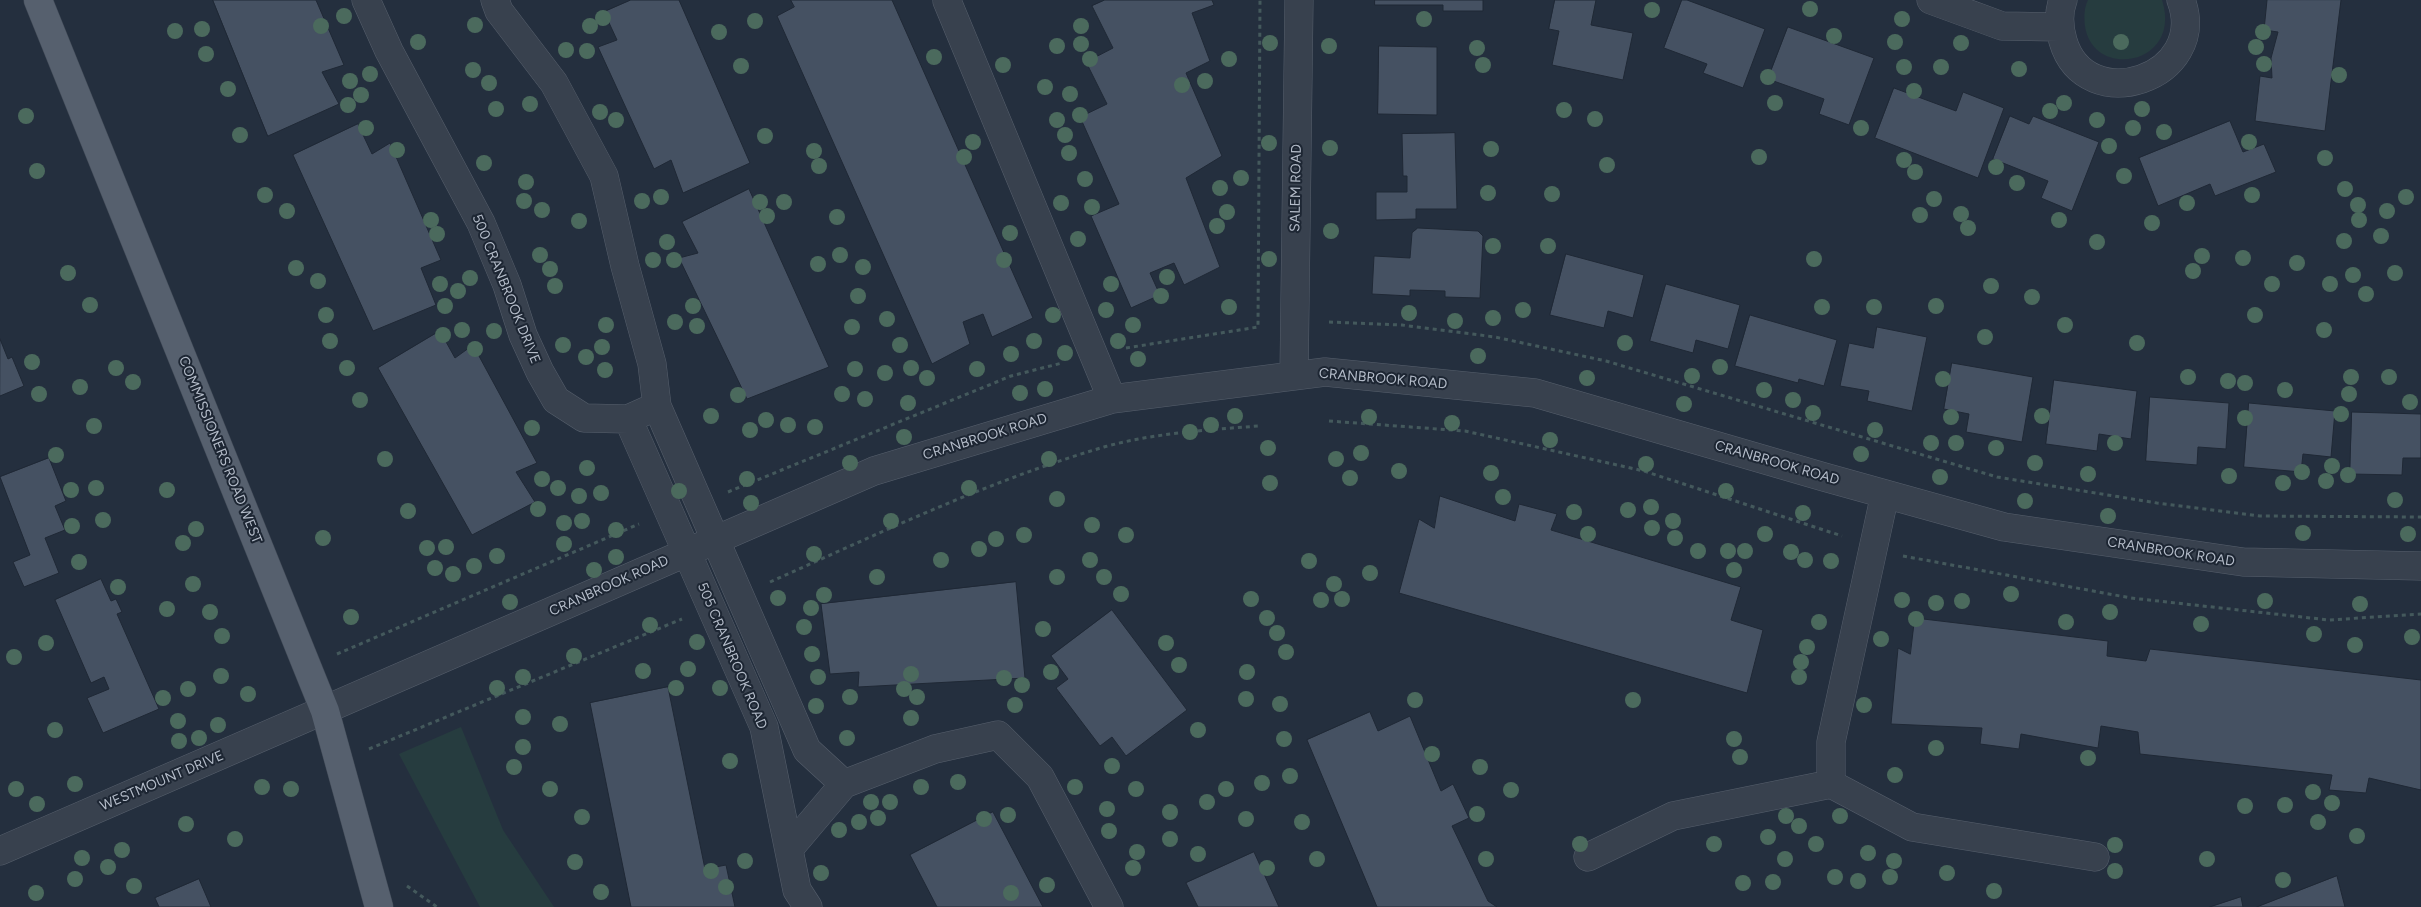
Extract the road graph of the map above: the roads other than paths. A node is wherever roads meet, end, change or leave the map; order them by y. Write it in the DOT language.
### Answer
graph roads {
  1 [pos="38,0"];
  2 [pos="366,0"];
  3 [pos="495,0"];
  4 [pos="1299,0"];
  5 [pos="1931,0"];
  6 [pos="2063,0"];
  7 [pos="2181,0"];
  8 [pos="947,1"];
  9 [pos="2059,28"];
  10 [pos="1294,376"];
  11 [pos="1112,399"];
  12 [pos="657,406"];
  13 [pos="628,419"];
  14 [pos="1885,494"];
  15 [pos="714,541"];
  16 [pos="686,552"];
  17 [pos="2421,566"];
  18 [pos="325,711"];
  19 [pos="844,784"];
  20 [pos="1831,784"];
  21 [pos="789,849"];
  22 [pos="0,851"];
  23 [pos="1588,857"];
  24 [pos="2095,857"];
  25 [pos="378,907"];
  26 [pos="808,907"];
  27 [pos="1109,907"];
  1 -- 18 [label="main road, COMMISSIONERS ROAD WEST"];
  2 -- 13 [label="street, 500 CRANBROOK DRIVE"];
  3 -- 12 [label="street"];
  4 -- 10 [label="street, SALEM ROAD"];
  5 -- 9 [label="street"];
  6 -- 9 [label="street"];
  7 -- 9 [label="street"];
  8 -- 11 [label="street"];
  10 -- 11 [label="street, CRANBROOK ROAD"];
  10 -- 14 [label="street, CRANBROOK ROAD"];
  11 -- 15 [label="street, CRANBROOK ROAD"];
  12 -- 13 [label="street, 500 CRANBROOK DRIVE"];
  12 -- 15 [label="street"];
  13 -- 16 [label="street, 505 CRANBROOK ROAD"];
  14 -- 17 [label="street, CRANBROOK ROAD"];
  14 -- 20 [label="street"];
  15 -- 16 [label="street, CRANBROOK ROAD"];
  15 -- 19 [label="street"];
  16 -- 18 [label="street, CRANBROOK ROAD"];
  16 -- 21 [label="street, 505 CRANBROOK ROAD"];
  18 -- 22 [label="street, WESTMOUNT DRIVE"];
  18 -- 25 [label="main road, COMMISSIONERS ROAD WEST"];
  19 -- 21 [label="street"];
  19 -- 27 [label="street"];
  20 -- 23 [label="street"];
  20 -- 24 [label="street"];
  21 -- 26 [label="street, 505 CRANBROOK ROAD"];
}
